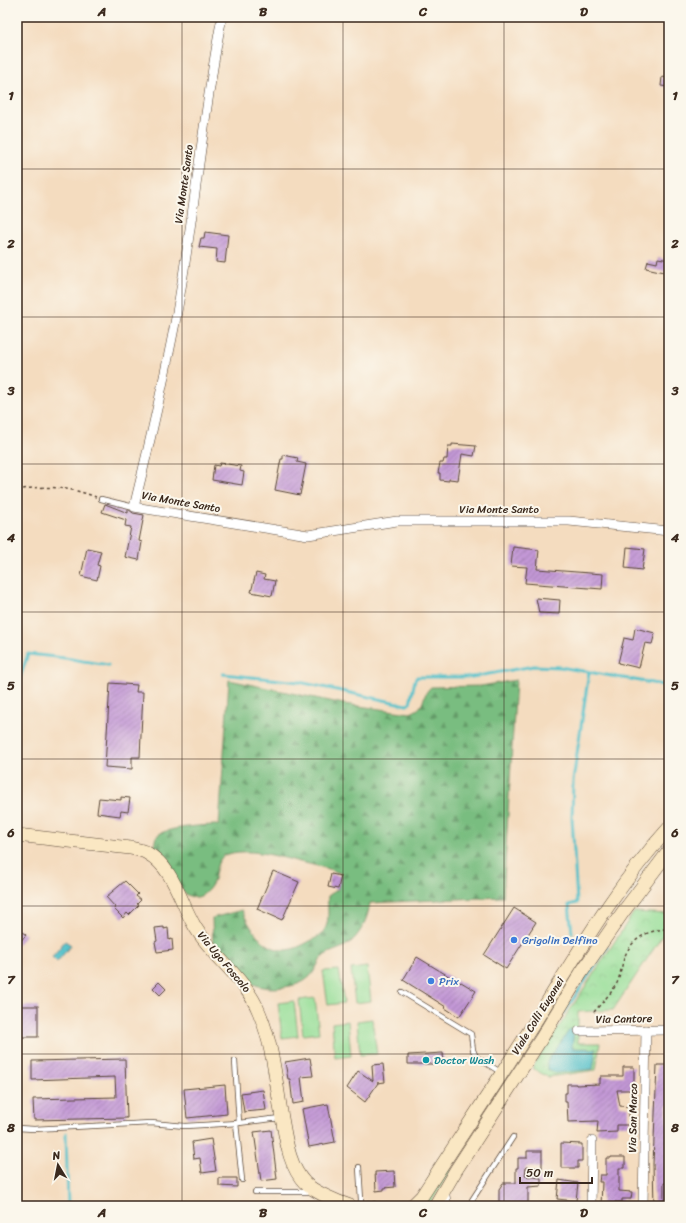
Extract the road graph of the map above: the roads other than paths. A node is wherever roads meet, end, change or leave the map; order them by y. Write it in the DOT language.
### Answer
graph roads {
  1 [pos="222,17"];
  2 [pos="101,499"];
  3 [pos="134,507"];
  4 [pos="669,532"];
  5 [pos="669,828"];
  6 [pos="17,835"];
  7 [pos="669,851"];
  8 [pos="402,992"];
  9 [pos="646,1030"];
  10 [pos="669,1030"];
  11 [pos="579,1032"];
  12 [pos="235,1061"];
  13 [pos="502,1073"];
  14 [pos="282,1118"];
  15 [pos="238,1123"];
  16 [pos="17,1128"];
  17 [pos="513,1137"];
  18 [pos="592,1140"];
  19 [pos="359,1168"];
  20 [pos="242,1180"];
  21 [pos="313,1188"];
  22 [pos="444,1191"];
  23 [pos="255,1192"];
  24 [pos="356,1203"];
  25 [pos="409,1204"];
  26 [pos="360,1206"];
  27 [pos="435,1206"];
  28 [pos="447,1206"];
  29 [pos="472,1206"];
  30 [pos="591,1206"];
  31 [pos="643,1206"];
  1 -- 3 [label="street, Via Monte Santo"];
  2 -- 3 [label="lane"];
  3 -- 4 [label="street, Via Monte Santo"];
  5 -- 13 [label="main road, Viale Colli Euganei"];
  6 -- 14 [label="main road, Via Ugo Foscolo"];
  7 -- 22 [label="main road, Viale Colli Euganei"];
  8 -- 13 [label="lane"];
  9 -- 10 [label="street, Via Cantore"];
  9 -- 11 [label="street, Via Cantore"];
  9 -- 31 [label="street, Via San Marco"];
  12 -- 15 [label="lane"];
  13 -- 25 [label="main road, Viale Colli Euganei"];
  14 -- 15 [label="lane"];
  14 -- 21 [label="main road, Via Ugo Foscolo"];
  15 -- 16 [label="lane"];
  15 -- 20 [label="lane"];
  17 -- 29 [label="lane"];
  18 -- 30 [label="street"];
  19 -- 24 [label="lane"];
  21 -- 23 [label="lane"];
  21 -- 24 [label="main road, Via Ugo Foscolo"];
  22 -- 27 [label="main road, Viale Colli Euganei"];
  22 -- 28 [label="street"];
  24 -- 26 [label="lane"];
}
